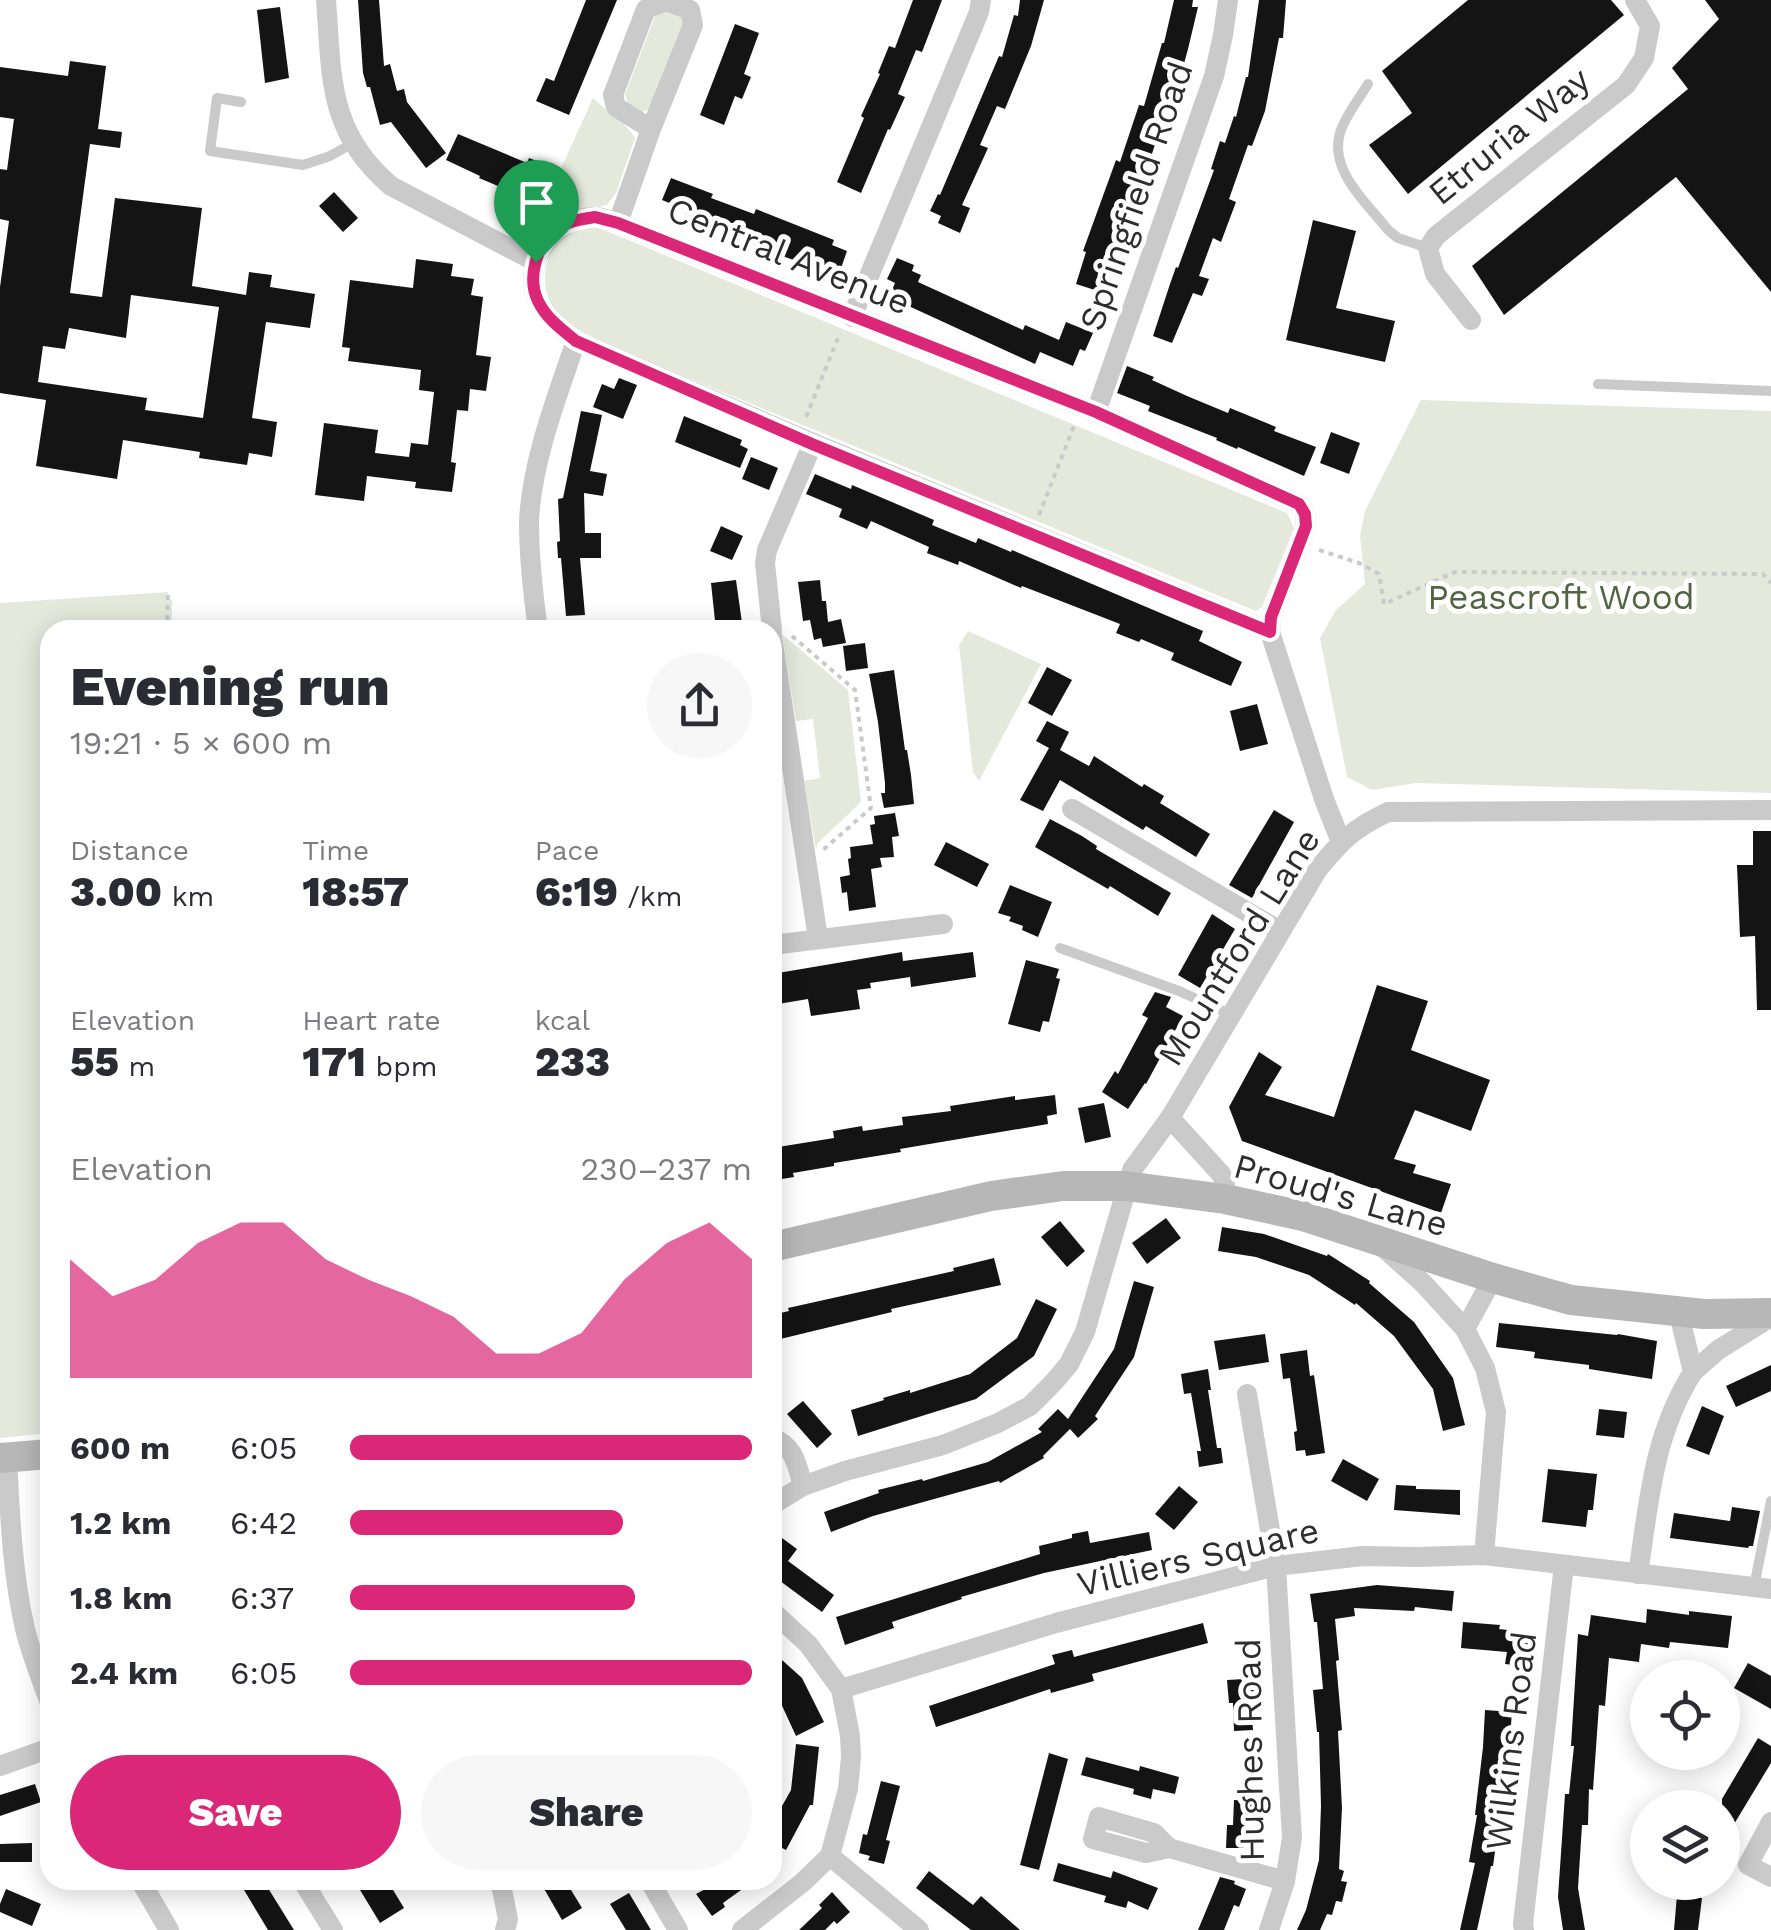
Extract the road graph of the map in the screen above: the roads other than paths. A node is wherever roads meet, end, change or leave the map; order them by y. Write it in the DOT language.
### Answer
graph roads {
  1 [pos="326,0"];
  2 [pos="981,0"];
  3 [pos="1228,0"];
  4 [pos="1635,0"];
  5 [pos="1368,84"];
  6 [pos="242,102"];
  7 [pos="651,130"];
  8 [pos="354,143"];
  9 [pos="618,223"];
  10 [pos="1428,248"];
  11 [pos="536,262"];
  12 [pos="850,316"];
  13 [pos="1471,320"];
  14 [pos="576,341"];
  15 [pos="1598,384"];
  16 [pos="1771,391"];
  17 [pos="1089,409"];
  18 [pos="805,440"];
  19 [pos="537,620"];
  20 [pos="770,620"];
  21 [pos="1270,632"];
  22 [pos="782,700"];
  23 [pos="1072,809"];
  24 [pos="1771,810"];
  25 [pos="1341,842"];
  26 [pos="943,924"];
  27 [pos="1280,931"];
  28 [pos="818,938"];
  29 [pos="782,943"];
  30 [pos="1060,948"];
  31 [pos="1232,1015"];
  32 [pos="1170,1118"];
  33 [pos="1126,1186"];
  34 [pos="1225,1199"];
  35 [pos="1374,1239"];
  36 [pos="782,1245"];
  37 [pos="1493,1278"];
  38 [pos="1678,1310"];
  39 [pos="1771,1315"];
  40 [pos="1465,1329"];
  41 [pos="1693,1372"];
  42 [pos="1247,1394"];
  43 [pos="782,1443"];
  44 [pos="40,1455"];
  45 [pos="3,1458"];
  46 [pos="803,1486"];
  47 [pos="782,1499"];
  48 [pos="1771,1501"];
  49 [pos="1484,1555"];
  50 [pos="1564,1565"];
  51 [pos="1276,1566"];
  52 [pos="1638,1574"];
  53 [pos="1762,1588"];
  54 [pos="782,1620"];
  55 [pos="40,1674"];
  56 [pos="841,1689"];
  57 [pos="40,1752"];
  58 [pos="0,1766"];
  59 [pos="1771,1822"];
  60 [pos="1169,1848"];
  61 [pos="830,1856"];
  62 [pos="1771,1877"];
  63 [pos="1285,1881"];
  64 [pos="146,1890"];
  65 [pos="308,1890"];
  66 [pos="502,1890"];
  67 [pos="655,1890"];
  68 [pos="1522,1928"];
  69 [pos="169,1930"];
  70 [pos="333,1930"];
  71 [pos="506,1930"];
  72 [pos="678,1930"];
  73 [pos="742,1930"];
  74 [pos="919,1930"];
  75 [pos="1269,1930"];
  1 -- 8 [label="street"];
  2 -- 12 [label="street"];
  3 -- 17 [label="street, Springfield Road"];
  4 -- 10 [label="street, Etruria Way"];
  5 -- 10 [label="lane"];
  6 -- 8 [label="lane"];
  7 -- 7 [label="street"];
  7 -- 9 [label="street"];
  8 -- 11 [label="street"];
  9 -- 11 [label="street, Central Avenue"];
  9 -- 12 [label="street, Central Avenue"];
  10 -- 13 [label="street, Etruria Way"];
  11 -- 14 [label="street"];
  12 -- 17 [label="street, Central Avenue"];
  14 -- 18 [label="street"];
  14 -- 19 [label="street"];
  15 -- 16 [label="lane"];
  17 -- 21 [label="street, Central Avenue"];
  18 -- 20 [label="street"];
  18 -- 21 [label="street"];
  21 -- 25 [label="street"];
  22 -- 28 [label="street"];
  23 -- 27 [label="street"];
  24 -- 25 [label="street, Mountford Lane"];
  25 -- 27 [label="street, Mountford Lane"];
  26 -- 28 [label="street"];
  27 -- 31 [label="street, Mountford Lane"];
  28 -- 29 [label="street"];
  30 -- 31 [label="lane"];
  31 -- 32 [label="street, Mountford Lane"];
  32 -- 33 [label="street"];
  32 -- 34 [label="street, Mountford Lane"];
  33 -- 34 [label="street, Proud's Lane"];
  33 -- 36 [label="street, Proud's Lane"];
  33 -- 46 [label="street"];
  34 -- 35 [label="street, Proud's Lane"];
  35 -- 37 [label="street, Proud's Lane"];
  35 -- 40 [label="street"];
  37 -- 38 [label="street, Proud's Lane"];
  37 -- 40 [label="street"];
  38 -- 39 [label="street, Proud's Lane"];
  38 -- 41 [label="street"];
  39 -- 41 [label="street"];
  40 -- 49 [label="street"];
  41 -- 52 [label="street"];
  42 -- 51 [label="street, Hughes Road"];
  43 -- 46 [label="street"];
  44 -- 45 [label="street"];
  45 -- 55 [label="street"];
  46 -- 47 [label="street"];
  48 -- 53 [label="lane"];
  49 -- 50 [label="street, Villiers Square"];
  49 -- 51 [label="street, Villiers Square"];
  50 -- 52 [label="street, Villiers Square"];
  50 -- 68 [label="street, Wilkins Road"];
  51 -- 56 [label="street, Villiers Square"];
  51 -- 63 [label="street, Hughes Road"];
  52 -- 53 [label="street, Villiers Square"];
  54 -- 56 [label="street"];
  56 -- 61 [label="street"];
  57 -- 58 [label="street"];
  59 -- 62 [label="street"];
  60 -- 63 [label="street"];
  61 -- 73 [label="street"];
  61 -- 74 [label="street"];
  63 -- 75 [label="street, Hughes Road"];
  64 -- 69 [label="street"];
  65 -- 70 [label="street"];
  66 -- 71 [label="street"];
  67 -- 72 [label="street"];
}
